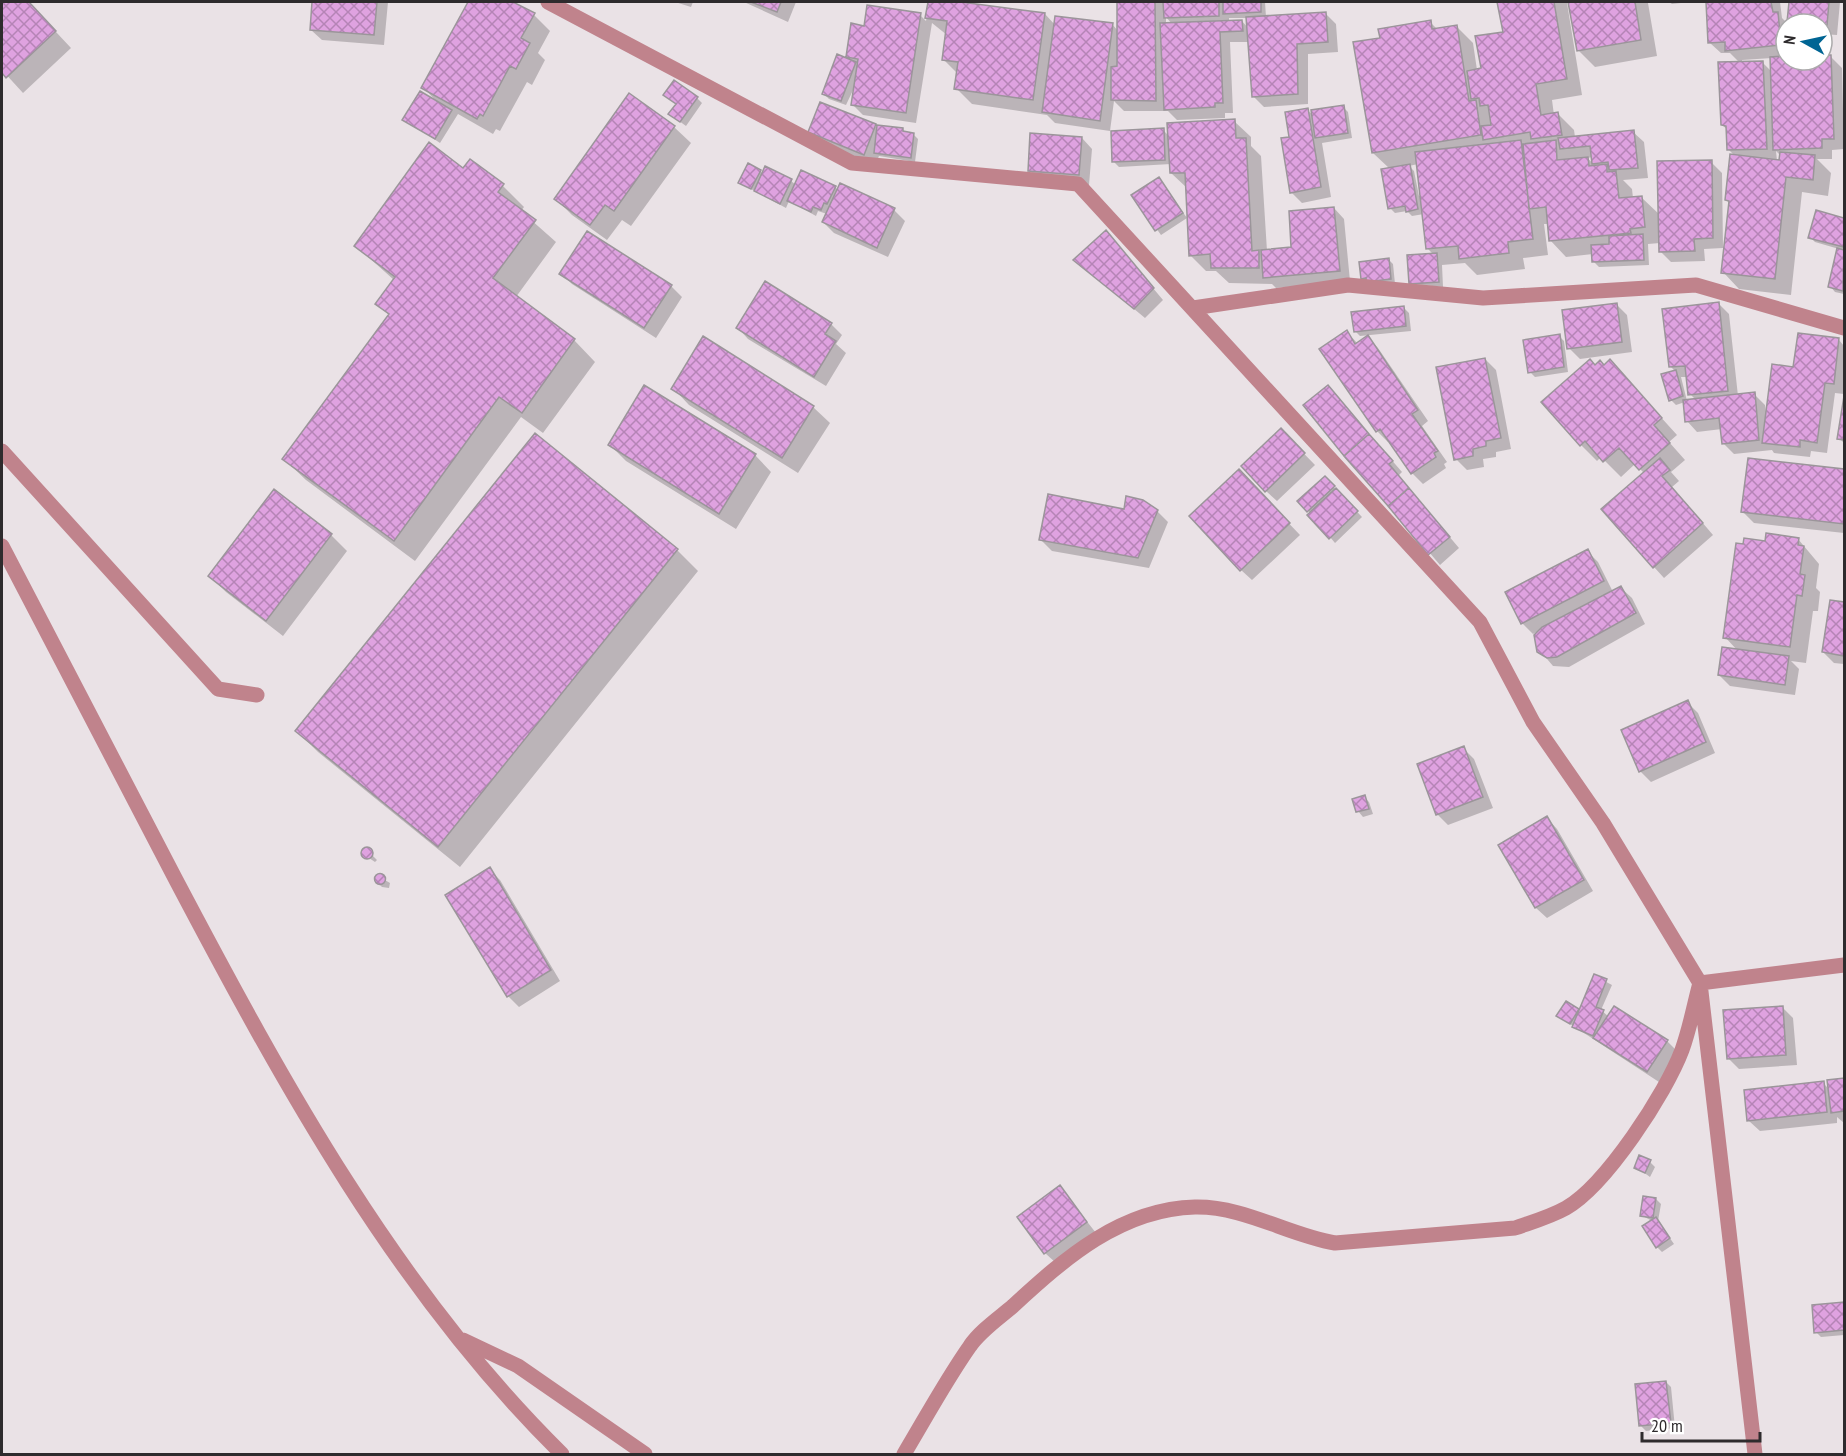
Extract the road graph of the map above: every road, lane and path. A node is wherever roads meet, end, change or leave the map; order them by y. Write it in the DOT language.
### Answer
graph roads {
  1 [pos="548,2"];
  2 [pos="1193,308"];
  3 [pos="1845,328"];
  4 [pos="2,452"];
  5 [pos="2,546"];
  6 [pos="257,695"];
  7 [pos="1845,965"];
  8 [pos="1700,983"];
  9 [pos="459,1338"];
  10 [pos="562,1455"];
  11 [pos="645,1455"];
  12 [pos="904,1455"];
  13 [pos="1755,1455"];
  1 -- 2 [label="street"];
  2 -- 3 [label="street"];
  2 -- 8 [label="street"];
  4 -- 6 [label="street"];
  5 -- 9 [label="street"];
  7 -- 8 [label="street"];
  8 -- 12 [label="street"];
  8 -- 13 [label="street"];
  9 -- 10 [label="street"];
  9 -- 11 [label="street"];
}
